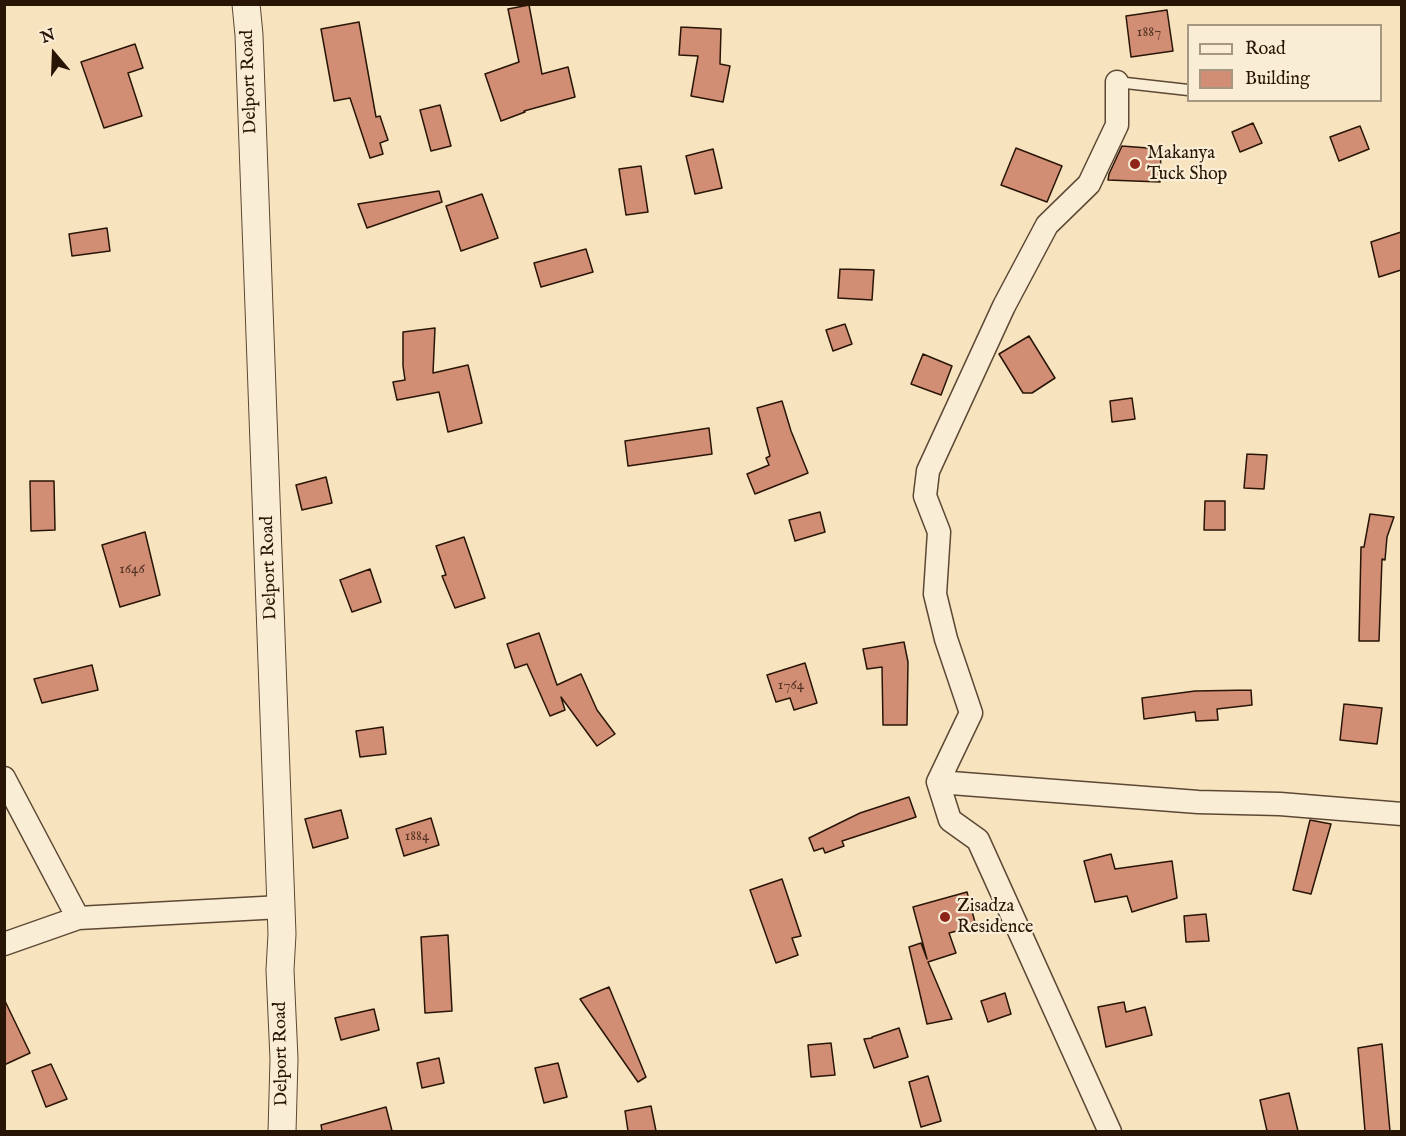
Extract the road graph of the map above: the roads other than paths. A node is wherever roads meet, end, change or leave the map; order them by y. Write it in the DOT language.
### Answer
graph roads {
  1 [pos="246,4"];
  2 [pos="1118,82"];
  3 [pos="1187,90"];
  4 [pos="4,778"];
  5 [pos="938,782"];
  6 [pos="1401,814"];
  7 [pos="282,907"];
  8 [pos="78,918"];
  9 [pos="4,944"];
  10 [pos="282,1131"];
  11 [pos="1110,1131"];
  1 -- 7 [label="street, Delport Road"];
  2 -- 3 [label="lane"];
  2 -- 5 [label="street"];
  4 -- 8 [label="street"];
  5 -- 6 [label="street"];
  5 -- 11 [label="street"];
  7 -- 8 [label="street"];
  7 -- 10 [label="street, Delport Road"];
  8 -- 9 [label="street"];
}
